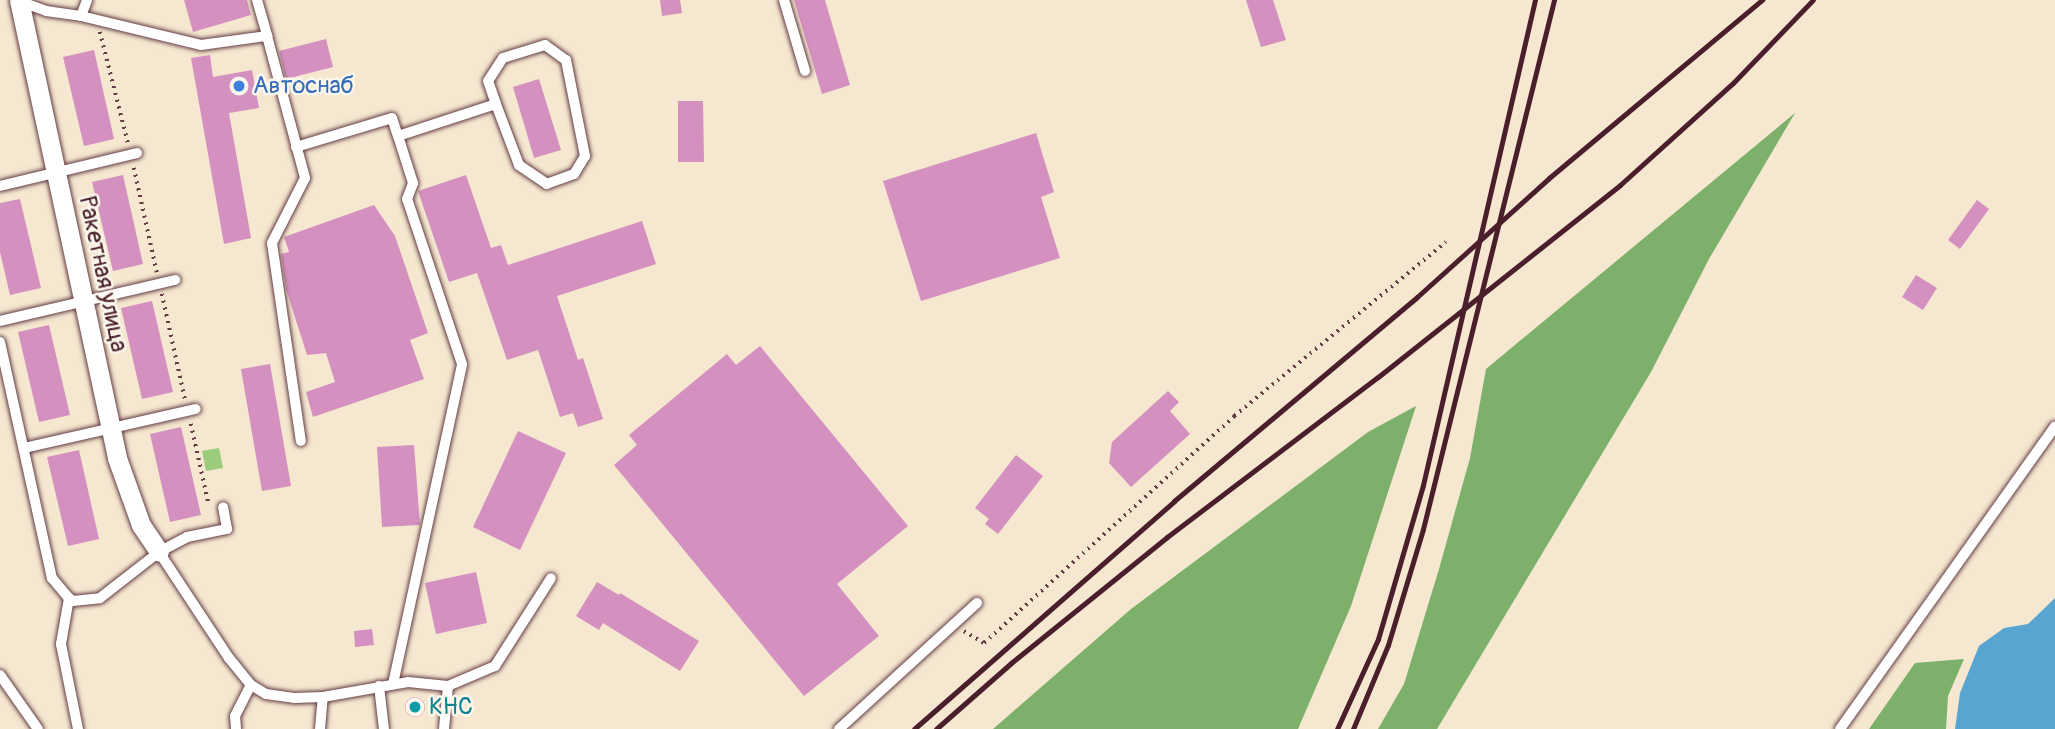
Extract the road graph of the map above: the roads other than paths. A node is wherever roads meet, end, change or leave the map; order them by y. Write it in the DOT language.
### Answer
graph roads {
  1 [pos="19,0"];
  2 [pos="87,0"];
  3 [pos="257,0"];
  4 [pos="784,0"];
  5 [pos="81,16"];
  6 [pos="267,36"];
  7 [pos="805,71"];
  8 [pos="496,104"];
  9 [pos="398,136"];
  10 [pos="296,147"];
  11 [pos="134,154"];
  12 [pos="56,173"];
  13 [pos="0,186"];
  14 [pos="175,280"];
  15 [pos="84,302"];
  16 [pos="0,321"];
  17 [pos="0,342"];
  18 [pos="192,410"];
  19 [pos="2055,427"];
  20 [pos="111,428"];
  21 [pos="301,441"];
  22 [pos="24,448"];
  23 [pos="223,507"];
  24 [pos="159,552"];
  25 [pos="551,578"];
  26 [pos="69,598"];
  27 [pos="977,603"];
  28 [pos="0,675"];
  29 [pos="393,684"];
  30 [pos="251,685"];
  31 [pos="379,686"];
  32 [pos="448,686"];
  33 [pos="323,697"];
  34 [pos="38,729"];
  35 [pos="78,729"];
  36 [pos="236,729"];
  37 [pos="320,729"];
  38 [pos="384,729"];
  39 [pos="443,729"];
  40 [pos="839,729"];
  41 [pos="1840,729"];
  1 -- 5 [label="lane"];
  1 -- 12 [label="street, Ракетная улица"];
  2 -- 5 [label="lane"];
  3 -- 6 [label="lane"];
  4 -- 7 [label="lane"];
  5 -- 6 [label="lane"];
  6 -- 10 [label="lane"];
  8 -- 8 [label="lane"];
  8 -- 9 [label="lane"];
  9 -- 10 [label="lane"];
  9 -- 29 [label="lane"];
  10 -- 21 [label="lane"];
  11 -- 12 [label="lane"];
  12 -- 13 [label="lane"];
  12 -- 15 [label="street, Ракетная улица"];
  14 -- 15 [label="lane"];
  15 -- 16 [label="lane"];
  15 -- 20 [label="street, Ракетная улица"];
  17 -- 22 [label="lane"];
  18 -- 20 [label="lane"];
  19 -- 41 [label="lane"];
  20 -- 22 [label="lane"];
  20 -- 24 [label="street, Ракетная улица"];
  22 -- 26 [label="lane"];
  23 -- 24 [label="lane"];
  24 -- 26 [label="lane"];
  24 -- 30 [label="lane"];
  25 -- 32 [label="lane"];
  26 -- 35 [label="lane"];
  27 -- 40 [label="lane"];
  28 -- 34 [label="lane"];
  29 -- 31 [label="lane"];
  29 -- 32 [label="lane"];
  30 -- 33 [label="lane"];
  30 -- 36 [label="lane"];
  31 -- 33 [label="lane"];
  31 -- 38 [label="lane"];
  32 -- 39 [label="lane"];
  33 -- 37 [label="lane"];
}
